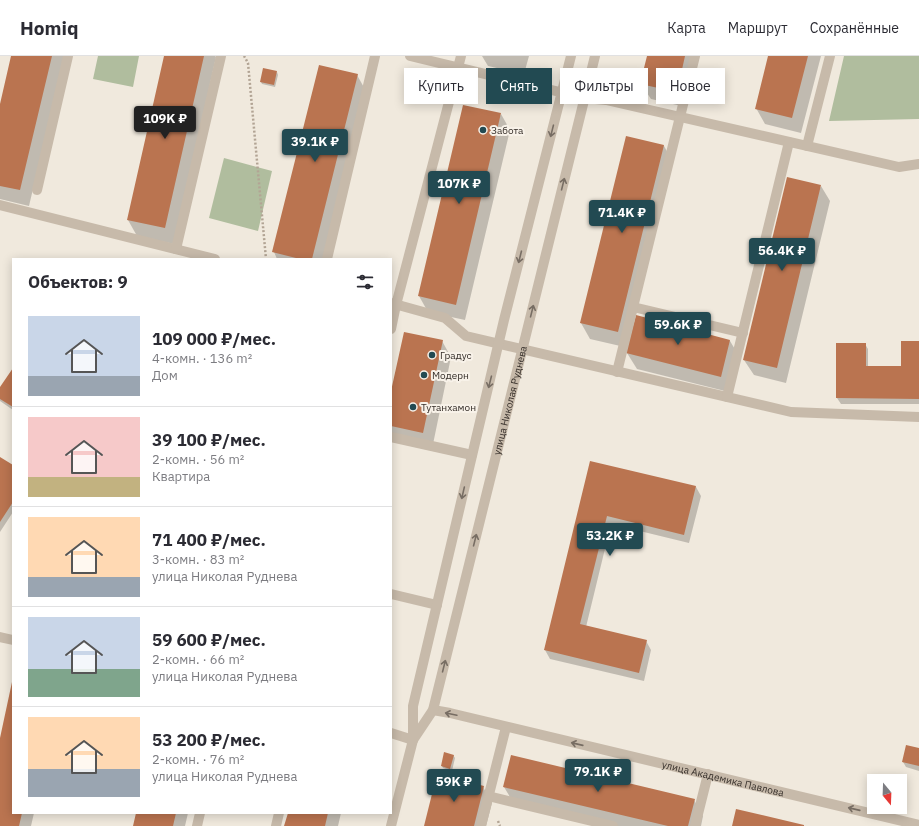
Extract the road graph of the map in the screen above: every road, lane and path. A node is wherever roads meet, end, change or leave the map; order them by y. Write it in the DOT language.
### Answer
graph roads {
  1 [pos="68,56"];
  2 [pos="221,56"];
  3 [pos="244,56"];
  4 [pos="375,56"];
  5 [pos="410,56"];
  6 [pos="460,56"];
  7 [pos="571,56"];
  8 [pos="595,56"];
  9 [pos="694,56"];
  10 [pos="830,56"];
  11 [pos="458,67"];
  12 [pos="568,68"];
  13 [pos="592,68"];
  14 [pos="560,92"];
  15 [pos="560,101"];
  16 [pos="584,104"];
  17 [pos="623,104"];
  18 [pos="680,117"];
  19 [pos="789,142"];
  20 [pos="806,146"];
  21 [pos="919,164"];
  22 [pos="37,190"];
  23 [pos="0,205"];
  24 [pos="176,249"];
  25 [pos="211,258"];
  26 [pos="266,258"];
  27 [pos="327,258"];
  28 [pos="394,304"];
  29 [pos="633,307"];
  30 [pos="392,321"];
  31 [pos="743,333"];
  32 [pos="499,344"];
  33 [pos="523,348"];
  34 [pos="617,372"];
  35 [pos="727,398"];
  36 [pos="919,417"];
  37 [pos="392,437"];
  38 [pos="472,455"];
  39 [pos="392,594"];
  40 [pos="437,605"];
  41 [pos="0,637"];
  42 [pos="12,640"];
  43 [pos="433,710"];
  44 [pos="506,727"];
  45 [pos="392,733"];
  46 [pos="413,740"];
  47 [pos="708,774"];
  48 [pos="488,796"];
  49 [pos="200,814"];
  50 [pos="279,814"];
  51 [pos="919,825"];
  52 [pos="197,826"];
  53 [pos="276,826"];
  54 [pos="391,826"];
  55 [pos="480,826"];
  56 [pos="613,826"];
  57 [pos="695,826"];
  1 -- 22 [label="street"];
  2 -- 24 [label="street"];
  3 -- 26 [label="path"];
  4 -- 27 [label="street"];
  5 -- 11 [label="street"];
  6 -- 11 [label="street"];
  7 -- 12 [label="street, улица Николая Руднева"];
  8 -- 13 [label="street, улица Николая Руднева"];
  9 -- 18 [label="street"];
  10 -- 20 [label="street"];
  11 -- 14 [label="street"];
  11 -- 28 [label="street"];
  15 -- 32 [label="street, улица Николая Руднева, one-way"];
  33 -- 16 [label="street, улица Николая Руднева, one-way"];
  17 -- 18 [label="street"];
  18 -- 19 [label="street"];
  18 -- 29 [label="street"];
  19 -- 20 [label="street"];
  19 -- 31 [label="street"];
  20 -- 21 [label="street"];
  23 -- 24 [label="street"];
  24 -- 25 [label="street"];
  28 -- 30 [label="street"];
  28 -- 32 [label="street"];
  29 -- 31 [label="street"];
  29 -- 34 [label="street"];
  31 -- 35 [label="street"];
  32 -- 33 [label="street"];
  32 -- 38 [label="street, улица Николая Руднева, one-way"];
  33 -- 34 [label="street"];
  43 -- 33 [label="street, улица Николая Руднева, one-way"];
  34 -- 35 [label="street"];
  35 -- 36 [label="street"];
  37 -- 38 [label="street"];
  38 -- 40 [label="street, улица Николая Руднева, one-way"];
  39 -- 40 [label="street"];
  40 -- 46 [label="street, улица Николая Руднева"];
  41 -- 42 [label="street"];
  44 -- 43 [label="street, улица Академика Павлова, one-way"];
  43 -- 46 [label="street, улица Николая Руднева"];
  47 -- 44 [label="street, улица Академика Павлова, one-way"];
  44 -- 48 [label="street"];
  45 -- 46 [label="street"];
  46 -- 54 [label="street, улица Николая Руднева"];
  51 -- 47 [label="street, улица Академика Павлова, one-way"];
  47 -- 57 [label="street"];
  48 -- 55 [label="street"];
  48 -- 56 [label="street"];
  49 -- 52 [label="street"];
  50 -- 53 [label="street"];
}
